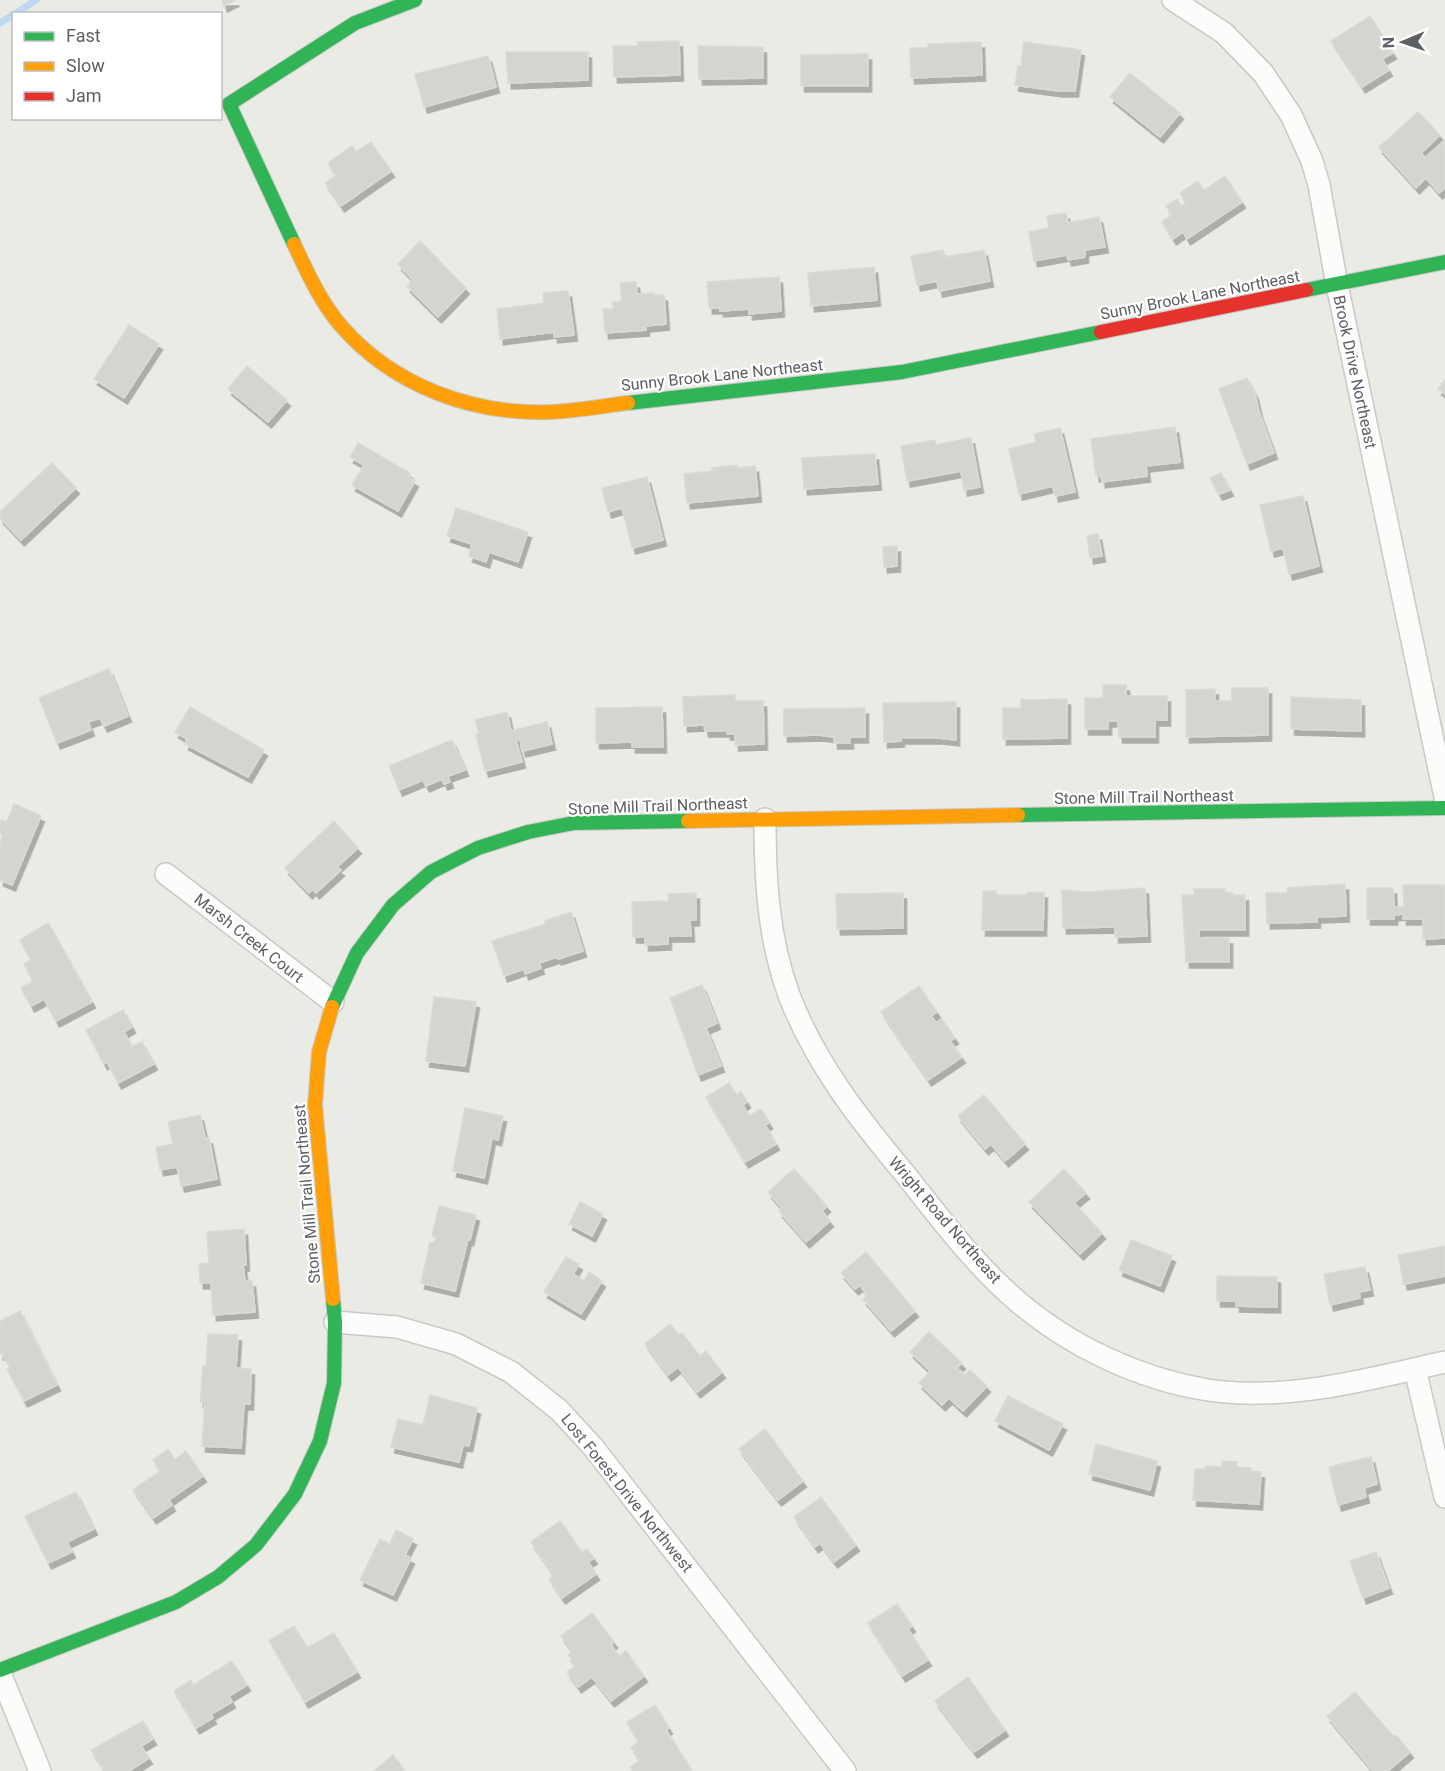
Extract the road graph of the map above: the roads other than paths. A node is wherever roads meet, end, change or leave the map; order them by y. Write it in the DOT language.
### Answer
graph roads {
  1 [pos="415,0"];
  2 [pos="1173,0"];
  3 [pos="1445,262"];
  4 [pos="1337,285"];
  5 [pos="1445,797"];
  6 [pos="1445,808"];
  7 [pos="765,819"];
  8 [pos="166,874"];
  9 [pos="333,1002"];
  10 [pos="335,1322"];
  11 [pos="1445,1362"];
  12 [pos="1414,1369"];
  13 [pos="1445,1497"];
  14 [pos="0,1671"];
  15 [pos="40,1771"];
  16 [pos="845,1771"];
  1 -- 4 [label="street, Sunny Brook Lane Northeast"];
  2 -- 4 [label="street, Brook Drive Northeast"];
  3 -- 4 [label="street, Sunny Brook Lane Northeast"];
  4 -- 5 [label="street, Brook Drive Northeast"];
  6 -- 7 [label="street, Stone Mill Trail Northeast"];
  7 -- 9 [label="street, Stone Mill Trail Northeast"];
  7 -- 12 [label="street, Wright Road Northeast"];
  8 -- 9 [label="street, Marsh Creek Court"];
  9 -- 10 [label="street, Stone Mill Trail Northeast"];
  10 -- 14 [label="street, Stone Mill Trail Northeast"];
  10 -- 16 [label="street, Lost Forest Drive Northwest"];
  11 -- 12 [label="street, Wright Road Northeast"];
  12 -- 13 [label="street"];
  14 -- 15 [label="street"];
}
